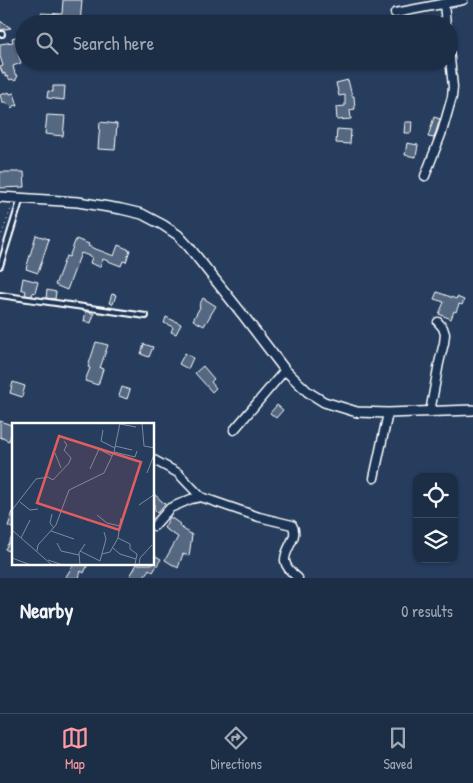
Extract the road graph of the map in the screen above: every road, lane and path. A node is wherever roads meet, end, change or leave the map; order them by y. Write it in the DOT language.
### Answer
graph roads {
  1 [pos="463,0"];
  2 [pos="444,4"];
  3 [pos="395,13"];
  4 [pos="445,15"];
  5 [pos="451,70"];
  6 [pos="425,176"];
  7 [pos="0,197"];
  8 [pos="18,198"];
  9 [pos="0,239"];
  10 [pos="0,266"];
  11 [pos="0,295"];
  12 [pos="146,316"];
  13 [pos="438,322"];
  14 [pos="285,370"];
  15 [pos="473,410"];
  16 [pos="430,412"];
  17 [pos="388,413"];
  18 [pos="234,430"];
  19 [pos="155,461"];
  20 [pos="374,478"];
  21 [pos="201,497"];
  22 [pos="155,525"];
  23 [pos="298,578"];
  1 -- 2 [label="street"];
  2 -- 3 [label="street"];
  2 -- 4 [label="street"];
  5 -- 6 [label="street"];
  7 -- 8 [label="street"];
  8 -- 9 [label="path"];
  8 -- 10 [label="lane"];
  8 -- 14 [label="street"];
  11 -- 12 [label="lane"];
  13 -- 16 [label="street"];
  14 -- 17 [label="street"];
  14 -- 18 [label="street"];
  15 -- 16 [label="street"];
  16 -- 17 [label="street"];
  17 -- 20 [label="street"];
  19 -- 21 [label="street"];
  21 -- 22 [label="street"];
  21 -- 23 [label="street"];
}
